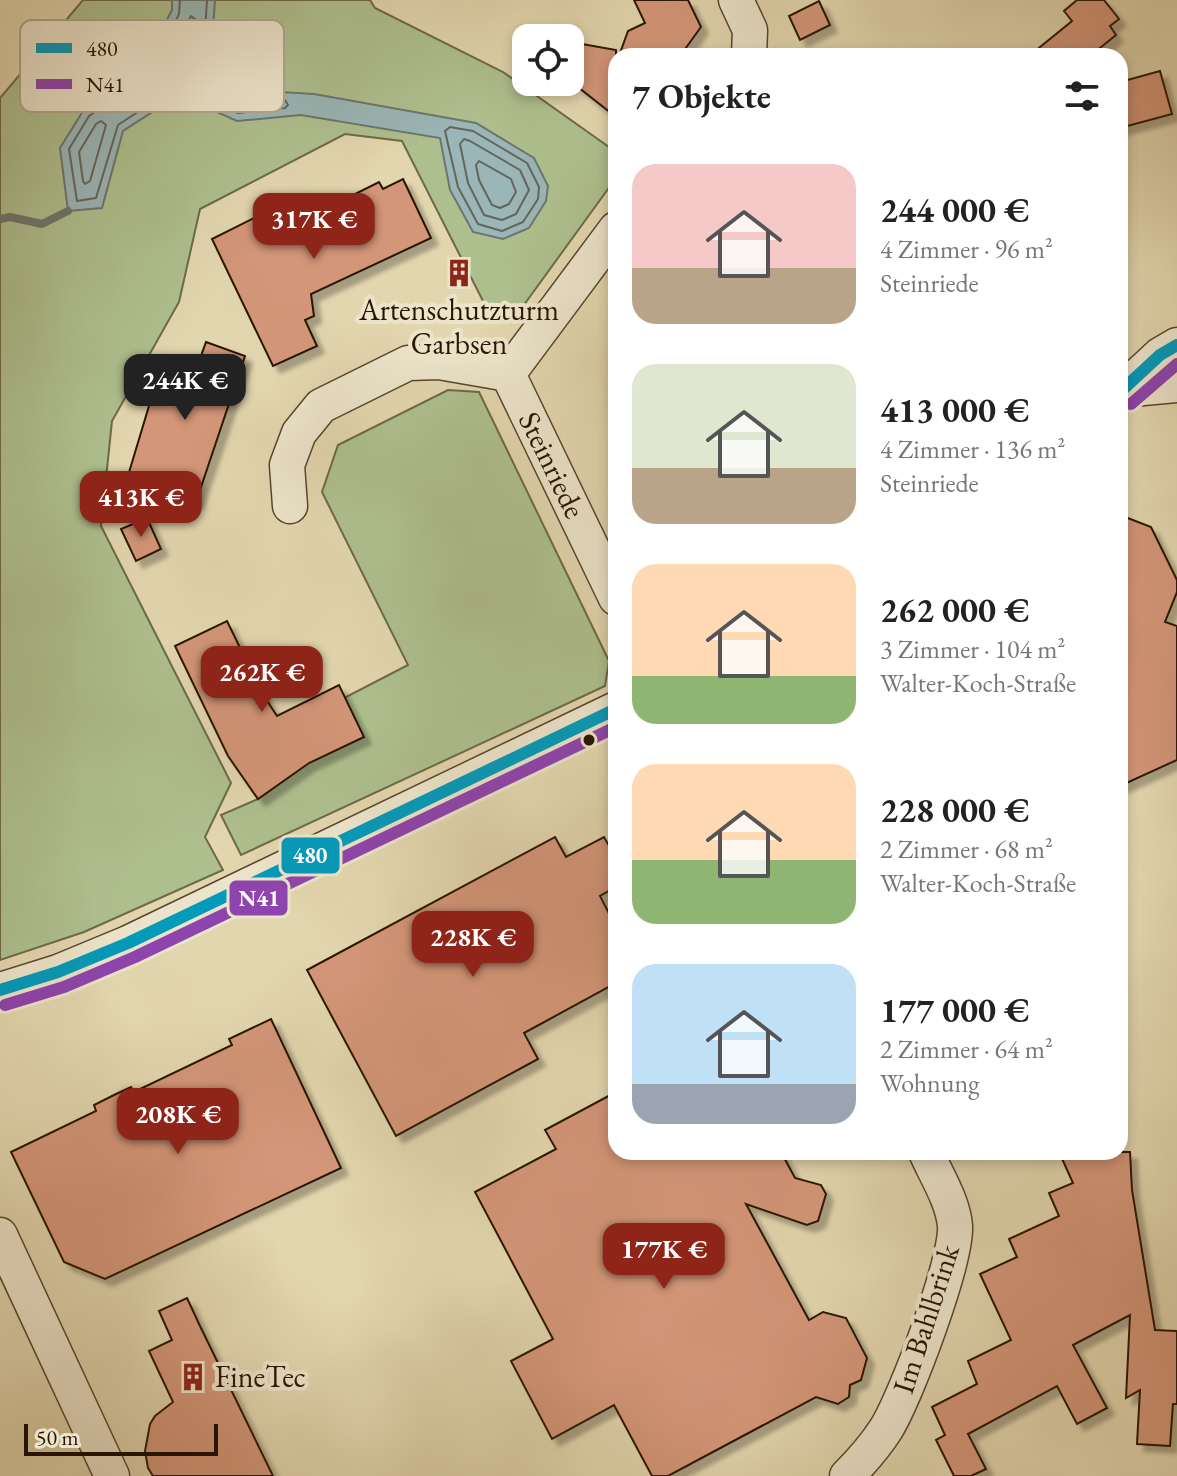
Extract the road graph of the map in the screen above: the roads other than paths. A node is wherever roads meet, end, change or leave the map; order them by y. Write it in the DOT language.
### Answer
graph roads {
  1 [pos="736,0"];
  2 [pos="749,48"];
  3 [pos="608,240"];
  4 [pos="1177,345"];
  5 [pos="508,374"];
  6 [pos="1128,385"];
  7 [pos="1177,385"];
  8 [pos="1128,390"];
  9 [pos="290,506"];
  10 [pos="608,581"];
  11 [pos="608,713"];
  12 [pos="0,990"];
  13 [pos="929,1160"];
  14 [pos="0,1235"];
  15 [pos="112,1476"];
  16 [pos="847,1476"];
  1 -- 2 [label="street"];
  3 -- 5 [label="street, Steinriede"];
  4 -- 6 [label="street"];
  5 -- 9 [label="street, Steinriede"];
  5 -- 10 [label="street, Steinriede"];
  7 -- 8 [label="street"];
  11 -- 12 [label="street"];
  13 -- 16 [label="street, Im Bahlbrink"];
  14 -- 15 [label="street"];
}
